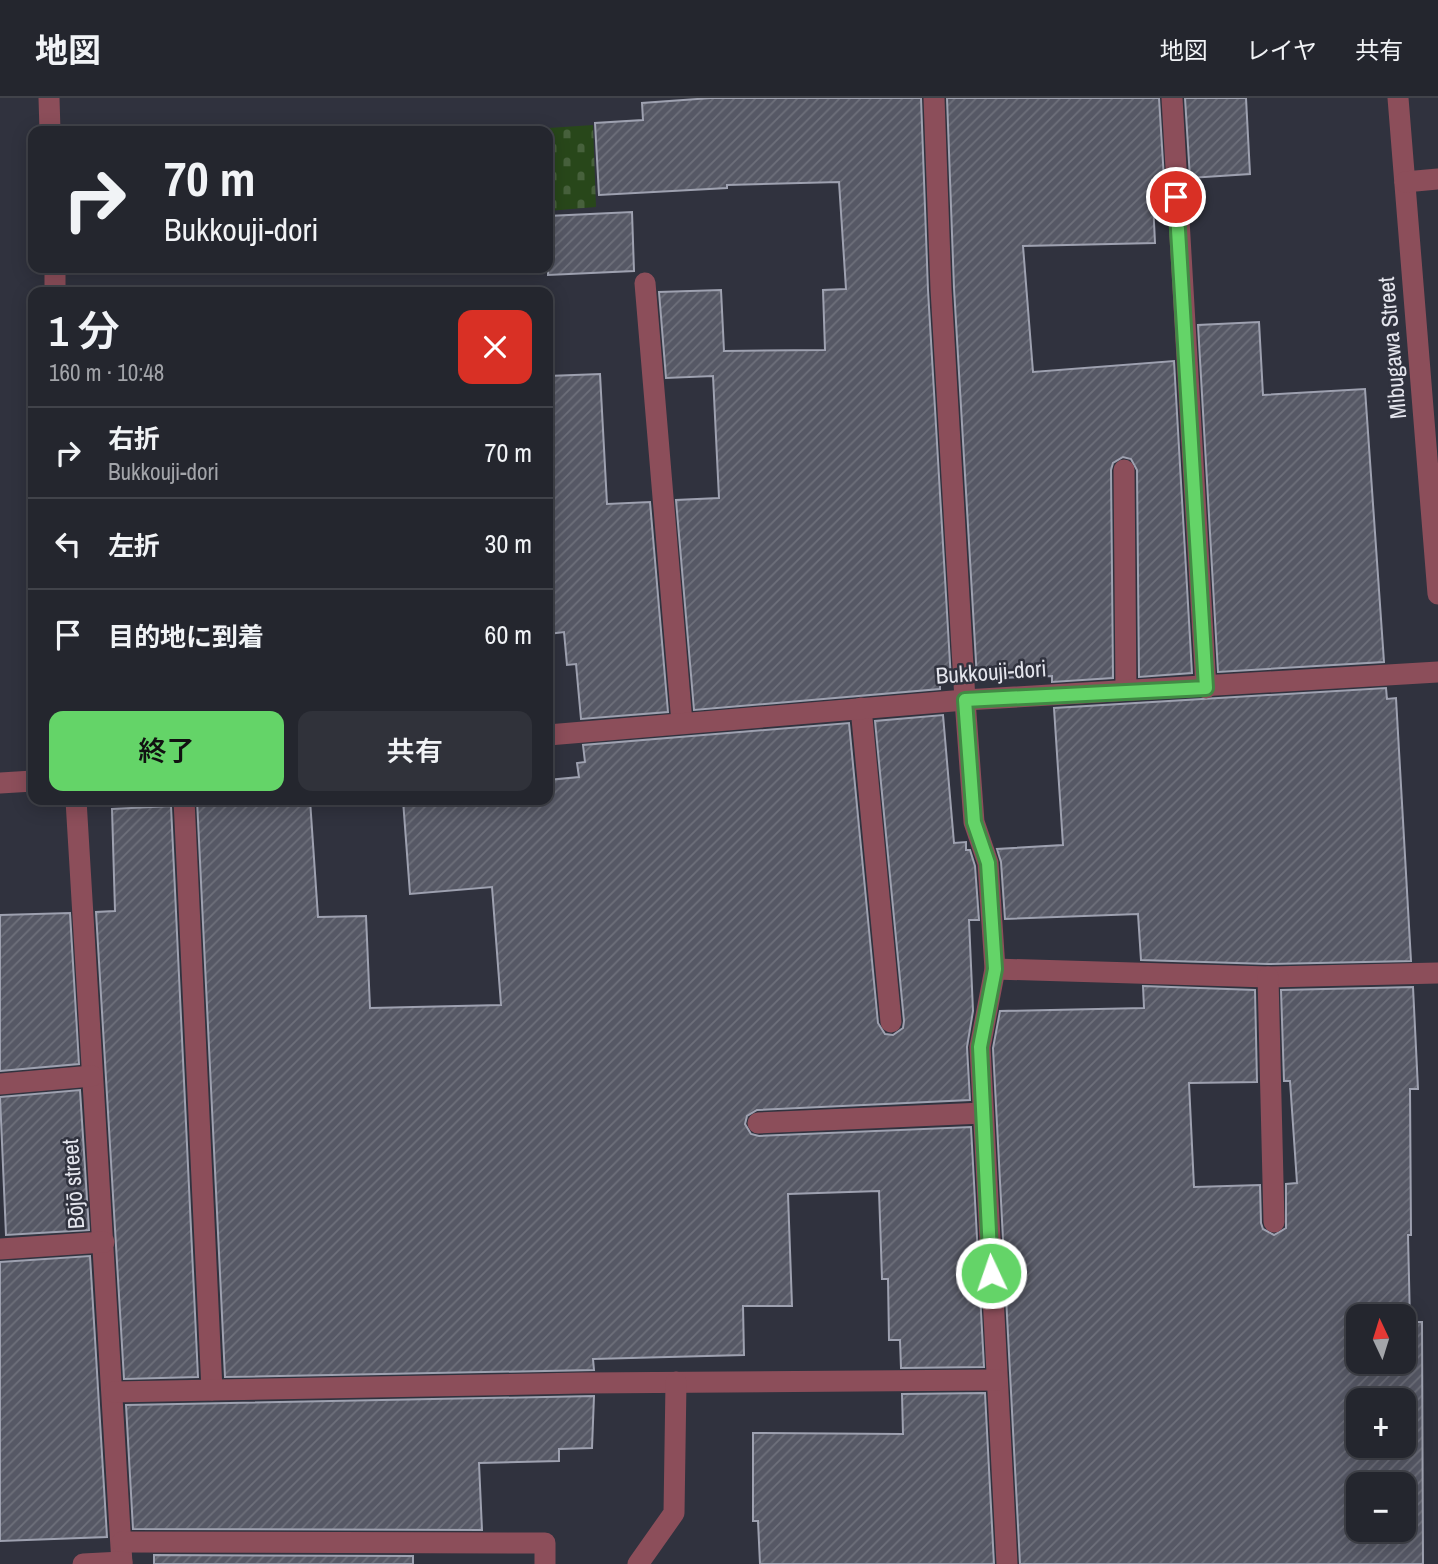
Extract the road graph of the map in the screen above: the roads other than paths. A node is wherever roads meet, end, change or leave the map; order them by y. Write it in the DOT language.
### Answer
graph roads {
  1 [pos="49,98"];
  2 [pos="934,98"];
  3 [pos="1172,98"];
  4 [pos="1398,98"];
  5 [pos="50,126"];
  6 [pos="1438,179"];
  7 [pos="1405,181"];
  8 [pos="645,283"];
  9 [pos="1124,470"];
  10 [pos="1438,594"];
  11 [pos="1438,673"];
  12 [pos="1206,688"];
  13 [pos="1126,690"];
  14 [pos="965,700"];
  15 [pos="861,708"];
  16 [pos="682,723"];
  17 [pos="553,735"];
  18 [pos="28,781"];
  19 [pos="0,783"];
  20 [pos="76,805"];
  21 [pos="184,805"];
  22 [pos="995,969"];
  23 [pos="1438,973"];
  24 [pos="1268,977"];
  25 [pos="891,1022"];
  26 [pos="92,1076"];
  27 [pos="0,1084"];
  28 [pos="984,1113"];
  29 [pos="758,1123"];
  30 [pos="1274,1222"];
  31 [pos="104,1242"];
  32 [pos="0,1249"];
  33 [pos="997,1380"];
  34 [pos="676,1382"];
  35 [pos="212,1390"];
  36 [pos="114,1392"];
  37 [pos="122,1556"];
  38 [pos="83,1564"];
  39 [pos="545,1564"];
  40 [pos="638,1564"];
  41 [pos="1007,1564"];
  1 -- 5 [label="street"];
  2 -- 14 [label="street"];
  3 -- 12 [label="street"];
  4 -- 7 [label="street, Mibugawa Street"];
  6 -- 7 [label="street"];
  7 -- 10 [label="street, Mibugawa Street"];
  8 -- 16 [label="street"];
  9 -- 13 [label="street"];
  11 -- 12 [label="street, Bukkouji-dori"];
  12 -- 13 [label="street, Bukkouji-dori"];
  13 -- 14 [label="street, Bukkouji-dori"];
  14 -- 15 [label="street, Bukkouji-dori"];
  14 -- 22 [label="street"];
  15 -- 16 [label="street, Bukkouji-dori"];
  15 -- 25 [label="street"];
  16 -- 17 [label="street, Bukkouji-dori"];
  18 -- 19 [label="street"];
  20 -- 26 [label="street, Bōjō street"];
  21 -- 35 [label="street"];
  22 -- 24 [label="street"];
  22 -- 28 [label="street"];
  23 -- 24 [label="street"];
  24 -- 30 [label="street"];
  26 -- 27 [label="street"];
  26 -- 31 [label="street, Bōjō street"];
  28 -- 29 [label="street"];
  28 -- 33 [label="street"];
  31 -- 32 [label="street"];
  31 -- 36 [label="street, Bōjō street"];
  33 -- 34 [label="street"];
  33 -- 41 [label="street"];
  34 -- 35 [label="street"];
  34 -- 40 [label="street"];
  35 -- 36 [label="street"];
  36 -- 37 [label="street, Bōjō street"];
  37 -- 38 [label="street"];
  37 -- 39 [label="street"];
}
